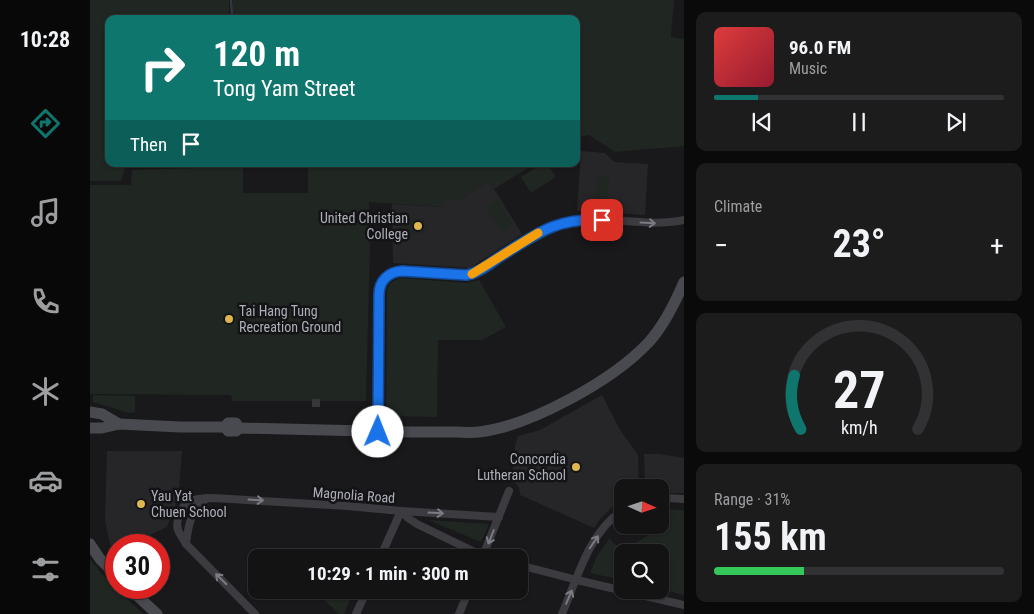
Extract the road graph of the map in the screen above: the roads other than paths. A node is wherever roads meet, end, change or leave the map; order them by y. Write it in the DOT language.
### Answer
graph roads {
  1 [pos="684,220"];
  2 [pos="684,282"];
  3 [pos="90,412"];
  4 [pos="119,424"];
  5 [pos="90,428"];
  6 [pos="378,432"];
  7 [pos="509,491"];
  8 [pos="208,498"];
  9 [pos="669,499"];
  10 [pos="684,499"];
  11 [pos="401,511"];
  12 [pos="499,517"];
  13 [pos="614,517"];
  14 [pos="90,544"];
  15 [pos="186,544"];
  16 [pos="384,549"];
  17 [pos="468,549"];
  18 [pos="488,549"];
  19 [pos="105,565"];
  20 [pos="528,567"];
  21 [pos="577,580"];
  22 [pos="141,599"];
  23 [pos="363,599"];
  24 [pos="465,599"];
  25 [pos="684,605"];
  26 [pos="157,614"];
  27 [pos="255,614"];
  28 [pos="356,614"];
  29 [pos="459,614"];
  30 [pos="562,614"];
  6 -- 1 [label="street, one-way"];
  2 -- 6 [label="main road"];
  3 -- 4 [label="main road"];
  4 -- 5 [label="main road"];
  4 -- 6 [label="main road"];
  7 -- 12 [label="street"];
  8 -- 11 [label="street, Magnolia Road, one-way"];
  8 -- 15 [label="street"];
  8 -- 15 [label="street"];
  9 -- 10 [label="street"];
  11 -- 12 [label="street, Magnolia Road, one-way"];
  11 -- 16 [label="street"];
  11 -- 17 [label="street"];
  12 -- 18 [label="street, one-way"];
  21 -- 13 [label="street, one-way"];
  14 -- 19 [label="main road"];
  27 -- 15 [label="street, one-way"];
  20 -- 21 [label="street"];
  21 -- 25 [label="street"];
  30 -- 21 [label="street, one-way"];
  22 -- 26 [label="main road"];
  23 -- 28 [label="street"];
  24 -- 29 [label="street"];
}
